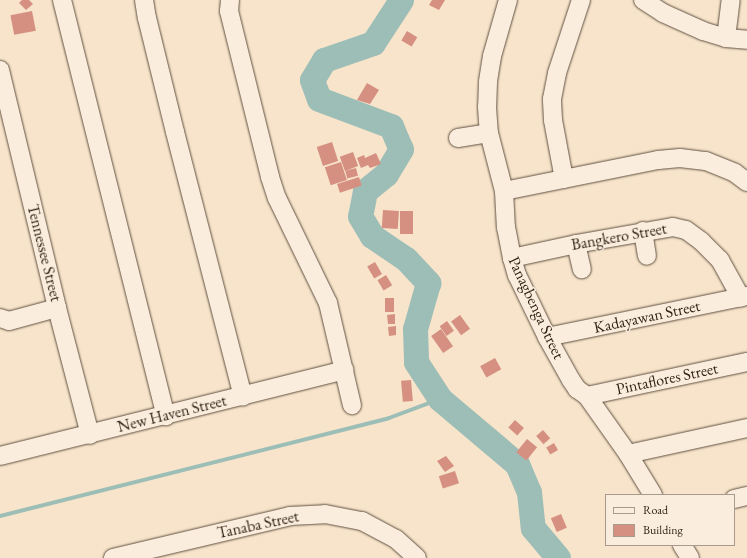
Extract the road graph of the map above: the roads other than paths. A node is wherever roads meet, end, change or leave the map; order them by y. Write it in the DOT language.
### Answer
graph roads {
  1 [pos="62,0"];
  2 [pos="144,0"];
  3 [pos="230,0"];
  4 [pos="508,0"];
  5 [pos="581,0"];
  6 [pos="643,0"];
  7 [pos="731,0"];
  8 [pos="665,7"];
  9 [pos="726,38"];
  10 [pos="747,40"];
  11 [pos="0,70"];
  12 [pos="489,133"];
  13 [pos="458,138"];
  14 [pos="564,179"];
  15 [pos="747,182"];
  16 [pos="504,191"];
  17 [pos="643,231"];
  18 [pos="576,244"];
  19 [pos="647,256"];
  20 [pos="512,258"];
  21 [pos="582,268"];
  22 [pos="744,297"];
  23 [pos="57,308"];
  24 [pos="0,318"];
  25 [pos="547,337"];
  26 [pos="747,362"];
  27 [pos="344,370"];
  28 [pos="243,396"];
  29 [pos="587,396"];
  30 [pos="352,405"];
  31 [pos="166,416"];
  32 [pos="747,428"];
  33 [pos="90,435"];
  34 [pos="628,454"];
  35 [pos="0,456"];
  36 [pos="652,494"];
  37 [pos="747,496"];
  38 [pos="735,499"];
  39 [pos="683,546"];
  40 [pos="113,558"];
  41 [pos="417,558"];
  42 [pos="690,558"];
  1 -- 31 [label="street"];
  2 -- 28 [label="street"];
  3 -- 27 [label="street"];
  4 -- 12 [label="street, Panagbenga Street"];
  5 -- 14 [label="street"];
  6 -- 8 [label="street"];
  7 -- 9 [label="street"];
  8 -- 9 [label="street"];
  9 -- 10 [label="street"];
  11 -- 23 [label="street, Tennessee Street"];
  12 -- 13 [label="street"];
  12 -- 16 [label="street, Panagbenga Street"];
  14 -- 15 [label="street"];
  14 -- 16 [label="street"];
  16 -- 20 [label="street, Panagbenga Street"];
  17 -- 18 [label="street, Bangkero Street"];
  17 -- 19 [label="street"];
  17 -- 22 [label="street, Bangkero Street"];
  18 -- 20 [label="street, Bangkero Street"];
  18 -- 21 [label="street"];
  20 -- 25 [label="street, Panagbenga Street"];
  22 -- 25 [label="street, Kadayawan Street"];
  23 -- 24 [label="street"];
  23 -- 33 [label="street, Tennessee Street"];
  25 -- 29 [label="street, Panagbenga Street"];
  26 -- 29 [label="street, Pintaflores Street"];
  27 -- 28 [label="street, New Haven Street"];
  27 -- 30 [label="street"];
  28 -- 31 [label="street, New Haven Street"];
  29 -- 34 [label="street, Panagbenga Street"];
  31 -- 33 [label="street, New Haven Street"];
  32 -- 34 [label="street"];
  33 -- 35 [label="street, New Haven Street"];
  34 -- 36 [label="street, Panagbenga Street"];
  37 -- 38 [label="street"];
  39 -- 42 [label="street"];
  40 -- 41 [label="street, Tanaba Street"];
}
